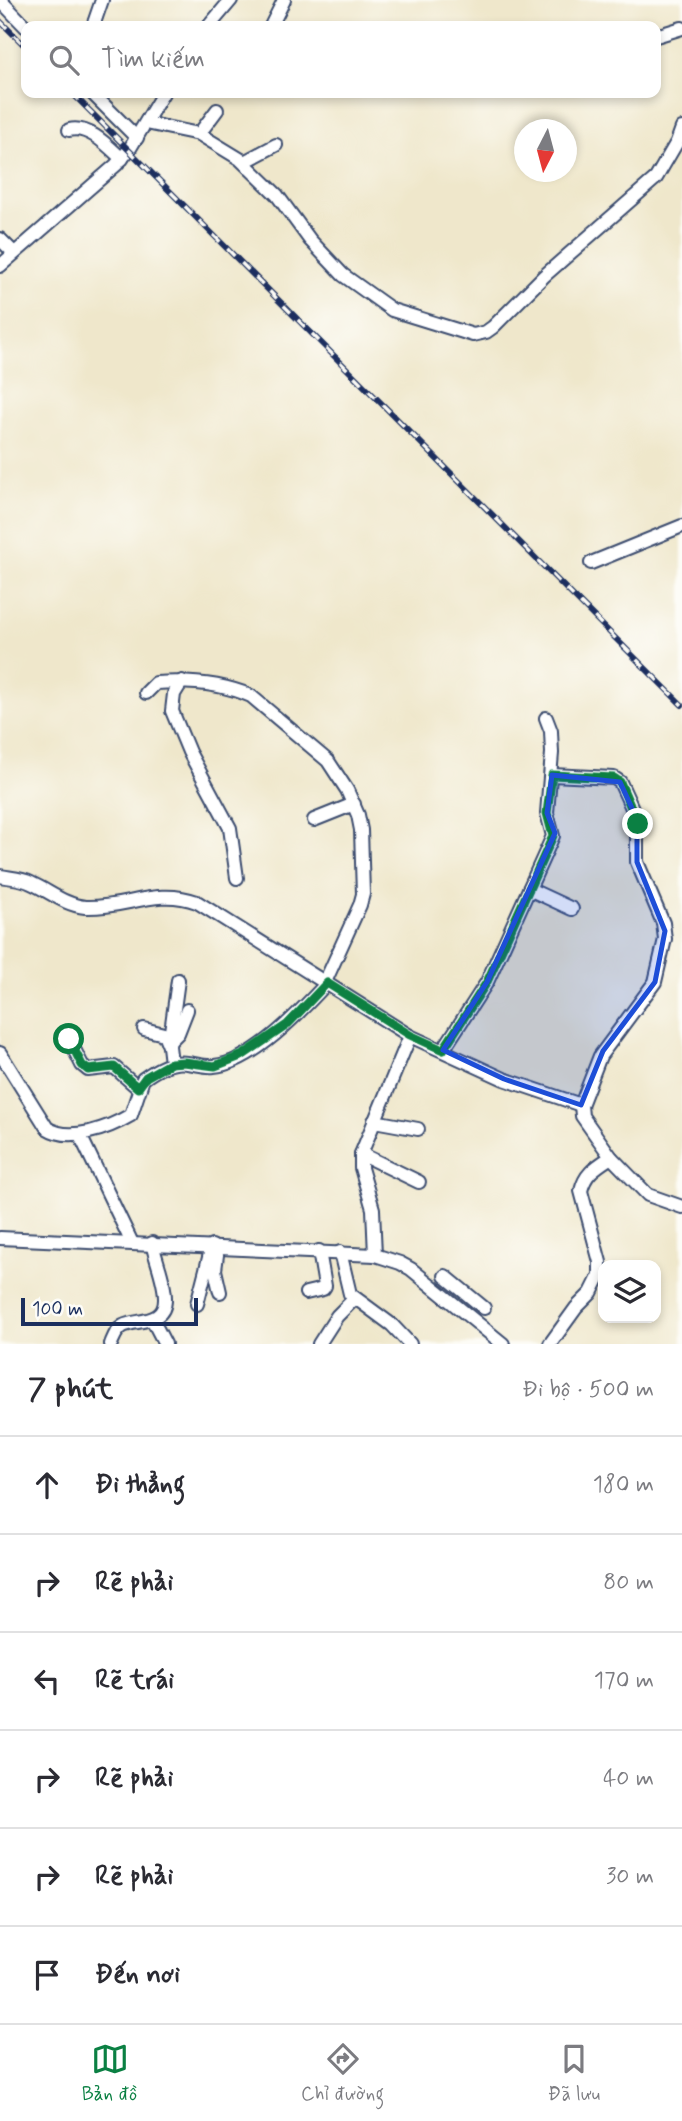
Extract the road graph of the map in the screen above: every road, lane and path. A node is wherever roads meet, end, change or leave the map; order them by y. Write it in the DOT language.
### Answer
graph roads {
  1 [pos="0,0"];
  2 [pos="102,0"];
  3 [pos="231,0"];
  4 [pos="284,0"];
  5 [pos="95,21"];
  6 [pos="213,21"];
  7 [pos="274,21"];
  8 [pos="21,22"];
  9 [pos="682,28"];
  10 [pos="661,34"];
  11 [pos="97,98"];
  12 [pos="160,98"];
  13 [pos="217,110"];
  14 [pos="146,123"];
  15 [pos="682,128"];
  16 [pos="69,130"];
  17 [pos="199,134"];
  18 [pos="136,138"];
  19 [pos="276,145"];
  20 [pos="122,159"];
  21 [pos="244,162"];
  22 [pos="0,239"];
  23 [pos="14,253"];
  24 [pos="0,266"];
  25 [pos="682,526"];
  26 [pos="591,563"];
  27 [pos="182,681"];
  28 [pos="146,693"];
  29 [pos="546,718"];
  30 [pos="552,775"];
  31 [pos="355,804"];
  32 [pos="314,820"];
  33 [pos="0,876"];
  34 [pos="237,878"];
  35 [pos="529,889"];
  36 [pos="572,909"];
  37 [pos="178,980"];
  38 [pos="326,982"];
  39 [pos="187,1010"];
  40 [pos="144,1029"];
  41 [pos="410,1035"];
  42 [pos="69,1039"];
  43 [pos="169,1044"];
  44 [pos="443,1050"];
  45 [pos="0,1053"];
  46 [pos="171,1063"];
  47 [pos="131,1067"];
  48 [pos="137,1086"];
  49 [pos="581,1105"];
  50 [pos="374,1121"];
  51 [pos="418,1129"];
  52 [pos="79,1135"];
  53 [pos="361,1154"];
  54 [pos="611,1157"];
  55 [pos="419,1182"];
  56 [pos="682,1207"];
  57 [pos="0,1238"];
  58 [pos="132,1242"];
  59 [pos="152,1243"];
  60 [pos="215,1246"];
  61 [pos="319,1251"];
  62 [pos="340,1252"];
  63 [pos="374,1255"];
  64 [pos="445,1276"];
  65 [pos="462,1290"];
  66 [pos="220,1292"];
  67 [pos="306,1293"];
  68 [pos="354,1299"];
  69 [pos="452,1302"];
  70 [pos="197,1304"];
  71 [pos="484,1308"];
  72 [pos="152,1319"];
  73 [pos="111,1344"];
  74 [pos="165,1344"];
  75 [pos="319,1344"];
  76 [pos="410,1344"];
  77 [pos="503,1344"];
  78 [pos="550,1344"];
  1 -- 8 [label="street"];
  2 -- 5 [label="street"];
  3 -- 6 [label="street"];
  4 -- 7 [label="street"];
  9 -- 10 [label="street"];
  11 -- 18 [label="street"];
  12 -- 14 [label="street"];
  13 -- 17 [label="street"];
  14 -- 17 [label="street"];
  14 -- 18 [label="street"];
  15 -- 21 [label="street"];
  16 -- 20 [label="street"];
  17 -- 21 [label="street"];
  18 -- 20 [label="street"];
  19 -- 21 [label="street"];
  20 -- 23 [label="street"];
  22 -- 23 [label="street"];
  23 -- 24 [label="street"];
  25 -- 26 [label="street"];
  27 -- 28 [label="street"];
  27 -- 31 [label="street"];
  27 -- 34 [label="street"];
  29 -- 30 [label="street"];
  30 -- 35 [label="street"];
  30 -- 49 [label="street"];
  31 -- 32 [label="street"];
  31 -- 38 [label="street"];
  33 -- 38 [label="street"];
  35 -- 36 [label="street"];
  35 -- 44 [label="street"];
  37 -- 43 [label="street"];
  38 -- 41 [label="street"];
  38 -- 46 [label="street"];
  39 -- 43 [label="street"];
  40 -- 43 [label="street"];
  41 -- 44 [label="street"];
  41 -- 50 [label="street"];
  42 -- 48 [label="street"];
  43 -- 46 [label="street"];
  44 -- 49 [label="street"];
  45 -- 52 [label="street"];
  46 -- 48 [label="street"];
  47 -- 48 [label="street"];
  48 -- 52 [label="street"];
  49 -- 54 [label="street"];
  50 -- 51 [label="street"];
  50 -- 53 [label="street"];
  52 -- 58 [label="street"];
  53 -- 55 [label="street"];
  53 -- 63 [label="street"];
  54 -- 56 [label="street"];
  54 -- 78 [label="street"];
  57 -- 58 [label="street"];
  58 -- 59 [label="street"];
  59 -- 60 [label="street"];
  59 -- 72 [label="street"];
  60 -- 61 [label="street"];
  60 -- 66 [label="street"];
  60 -- 70 [label="street"];
  61 -- 62 [label="street"];
  61 -- 67 [label="street"];
  62 -- 63 [label="street"];
  62 -- 68 [label="street"];
  63 -- 69 [label="street"];
  64 -- 65 [label="street"];
  65 -- 69 [label="street"];
  65 -- 71 [label="street"];
  68 -- 75 [label="street"];
  68 -- 76 [label="street"];
  69 -- 77 [label="street"];
  72 -- 73 [label="street"];
  72 -- 74 [label="street"];
}
